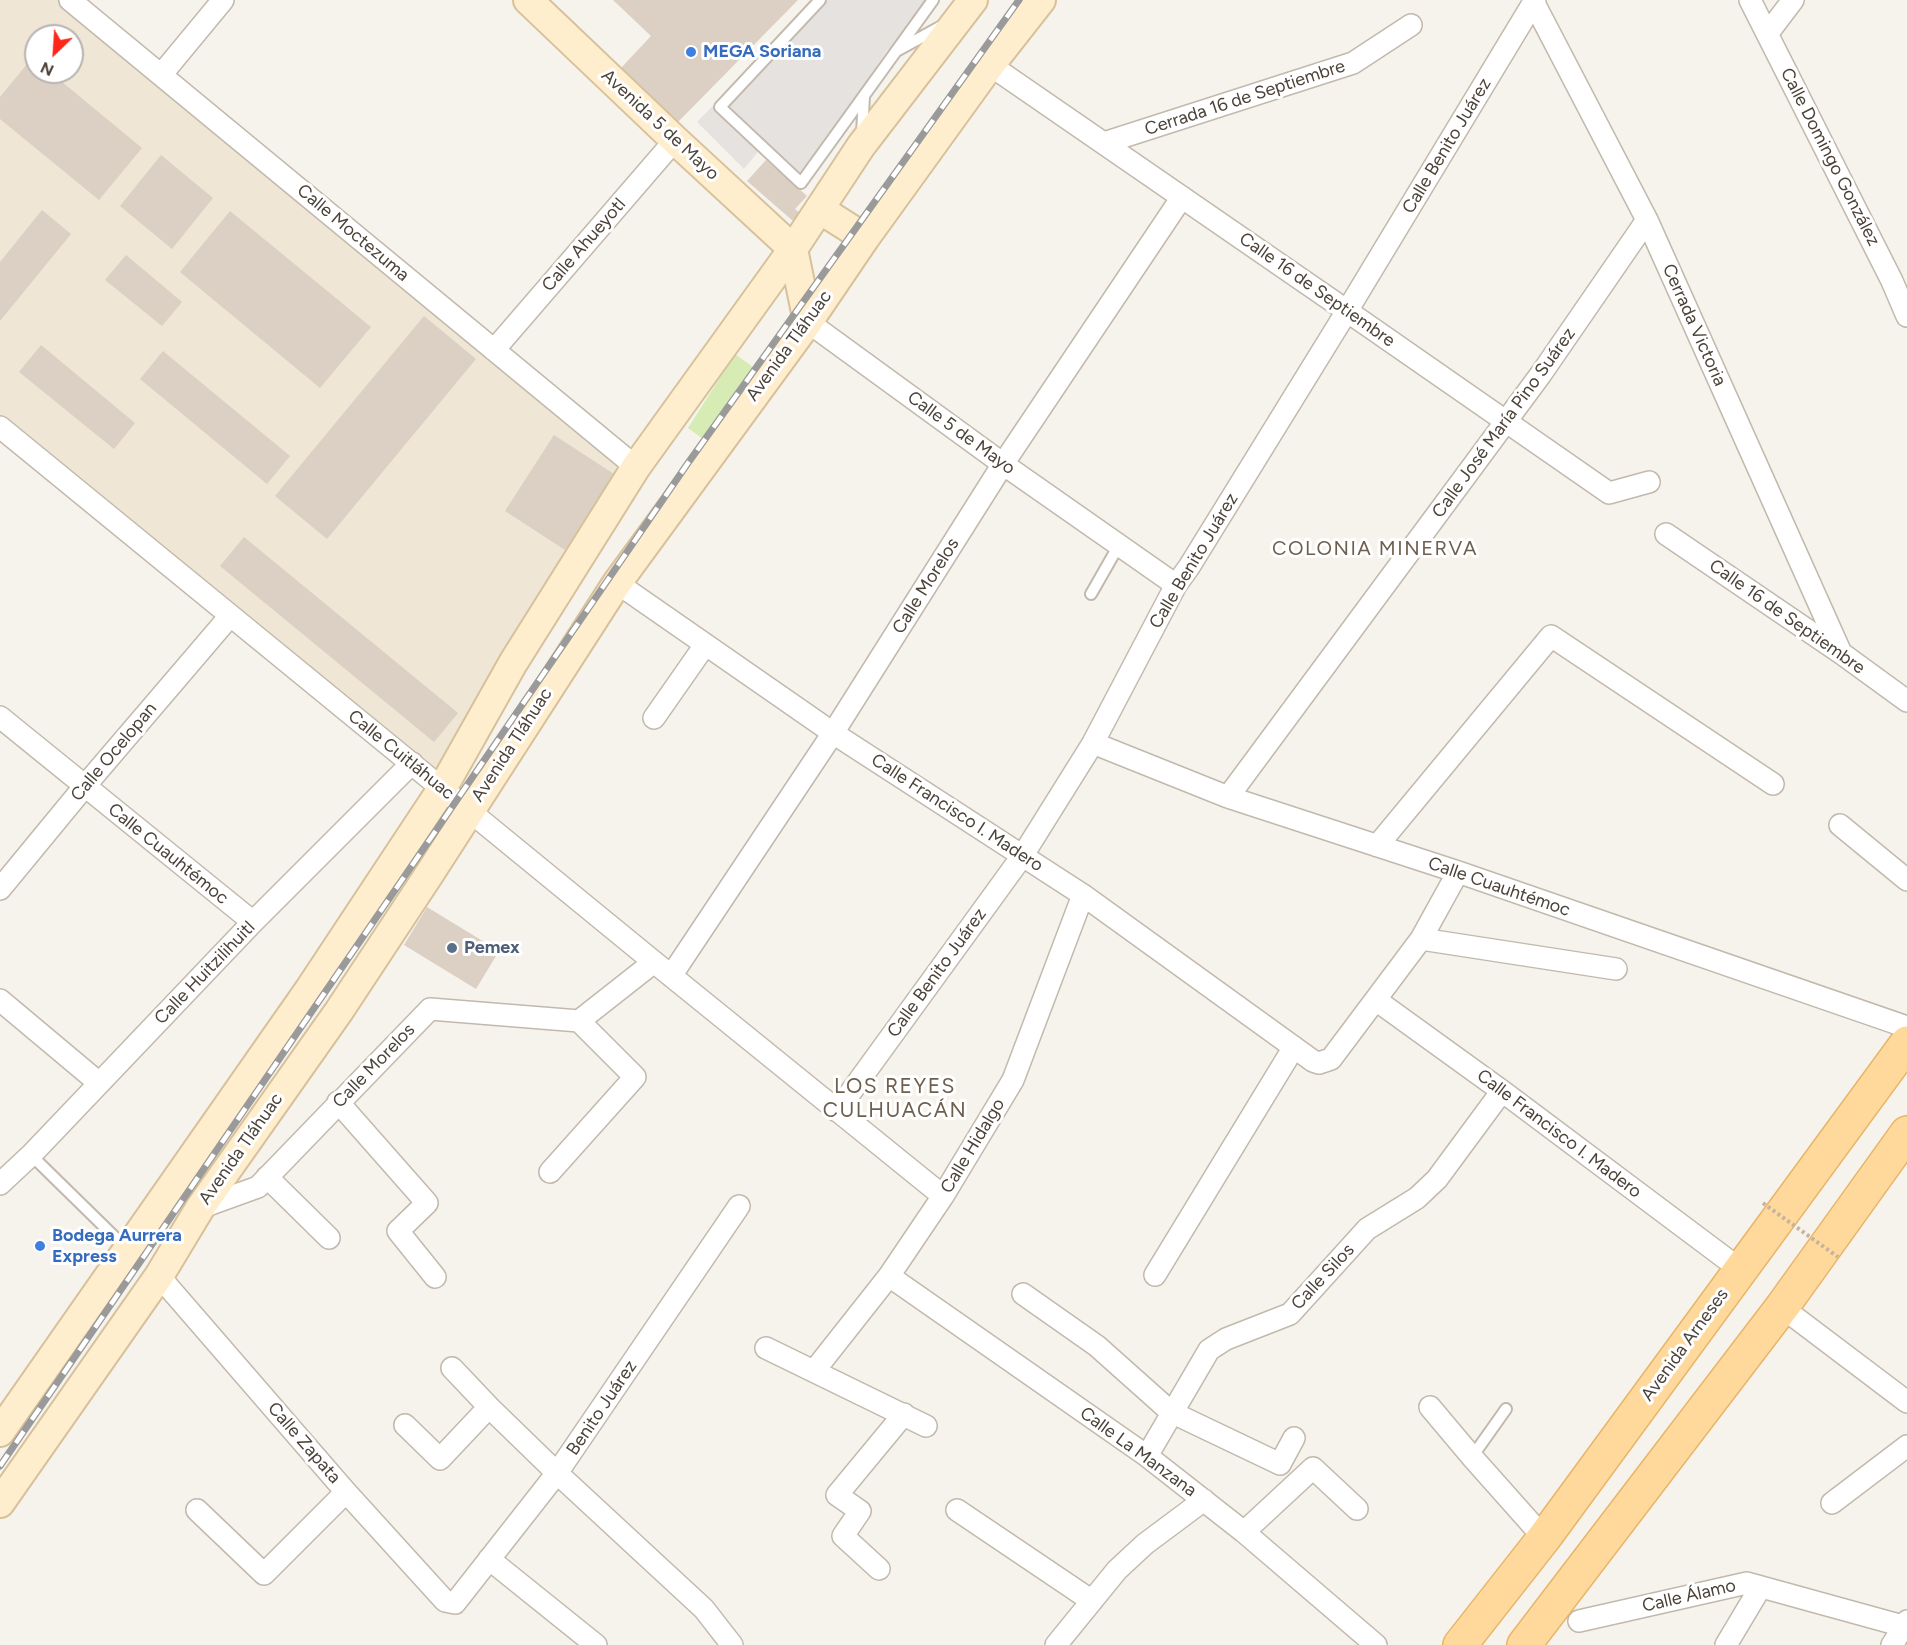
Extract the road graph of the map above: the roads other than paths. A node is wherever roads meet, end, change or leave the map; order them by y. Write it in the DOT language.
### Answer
graph roads {
  1 [pos="70,0"];
  2 [pos="223,0"];
  3 [pos="528,0"];
  4 [pos="820,0"];
  5 [pos="933,0"];
  6 [pos="1041,0"];
  7 [pos="1750,0"];
  8 [pos="1793,0"];
  9 [pos="1535,1"];
  10 [pos="967,8"];
  11 [pos="1411,25"];
  12 [pos="1768,33"];
  13 [pos="897,50"];
  14 [pos="990,65"];
  15 [pos="160,75"];
  16 [pos="864,96"];
  17 [pos="675,140"];
  18 [pos="1104,143"];
  19 [pos="861,146"];
  20 [pos="1182,197"];
  21 [pos="820,210"];
  22 [pos="1647,220"];
  23 [pos="865,238"];
  24 [pos="793,249"];
  25 [pos="1347,311"];
  26 [pos="1907,316"];
  27 [pos="808,322"];
  28 [pos="494,350"];
  29 [pos="1506,422"];
  30 [pos="0,427"];
  31 [pos="1003,464"];
  32 [pos="636,466"];
  33 [pos="1649,482"];
  34 [pos="1666,534"];
  35 [pos="1119,545"];
  36 [pos="617,583"];
  37 [pos="1176,585"];
  38 [pos="1091,594"];
  39 [pos="230,616"];
  40 [pos="705,645"];
  41 [pos="1842,653"];
  42 [pos="1907,701"];
  43 [pos="0,717"];
  44 [pos="654,718"];
  45 [pos="833,733"];
  46 [pos="1093,743"];
  47 [pos="412,764"];
  48 [pos="1773,784"];
  49 [pos="84,787"];
  50 [pos="442,789"];
  51 [pos="1228,797"];
  52 [pos="469,811"];
  53 [pos="1840,825"];
  54 [pos="1377,846"];
  55 [pos="1023,855"];
  56 [pos="1458,872"];
  57 [pos="1907,880"];
  58 [pos="0,889"];
  59 [pos="1083,895"];
  60 [pos="253,922"];
  61 [pos="1420,939"];
  62 [pos="654,962"];
  63 [pos="1616,969"];
  64 [pos="671,976"];
  65 [pos="309,990"];
  66 [pos="0,1000"];
  67 [pos="1376,1000"];
  68 [pos="339,1011"];
  69 [pos="579,1020"];
  70 [pos="1907,1027"];
  71 [pos="1907,1043"];
  72 [pos="1294,1047"];
  73 [pos="99,1083"];
  74 [pos="1502,1091"];
  75 [pos="338,1102"];
  76 [pos="837,1111"];
  77 [pos="1907,1133"];
  78 [pos="31,1155"];
  79 [pos="550,1172"];
  80 [pos="267,1177"];
  81 [pos="0,1184"];
  82 [pos="943,1196"];
  83 [pos="739,1206"];
  84 [pos="200,1208"];
  85 [pos="329,1238"];
  86 [pos="128,1250"];
  87 [pos="1741,1270"];
  88 [pos="1155,1275"];
  89 [pos="159,1276"];
  90 [pos="889,1276"];
  91 [pos="435,1277"];
  92 [pos="1023,1294"];
  93 [pos="1789,1313"];
  94 [pos="766,1348"];
  95 [pos="453,1368"];
  96 [pos="814,1371"];
  97 [pos="1907,1402"];
  98 [pos="489,1407"];
  99 [pos="1430,1407"];
  100 [pos="1506,1409"];
  101 [pos="1171,1412"];
  102 [pos="904,1414"];
  103 [pos="405,1425"];
  104 [pos="926,1426"];
  105 [pos="0,1432"];
  106 [pos="1294,1438"];
  107 [pos="1907,1446"];
  108 [pos="1147,1456"];
  109 [pos="1472,1457"];
  110 [pos="557,1473"];
  111 [pos="346,1492"];
  112 [pos="1204,1500"];
  113 [pos="0,1503"];
  114 [pos="1832,1503"];
  115 [pos="1357,1509"];
  116 [pos="197,1510"];
  117 [pos="957,1510"];
  118 [pos="1245,1532"];
  119 [pos="1544,1538"];
  120 [pos="489,1559"];
  121 [pos="879,1569"];
  122 [pos="1760,1588"];
  123 [pos="1092,1601"];
  124 [pos="454,1603"];
  125 [pos="1579,1621"];
  126 [pos="1905,1624"];
  127 [pos="596,1645"];
  128 [pos="732,1645"];
  129 [pos="1056,1645"];
  130 [pos="1376,1645"];
  131 [pos="1460,1645"];
  132 [pos="1524,1645"];
  133 [pos="1726,1645"];
  134 [pos="1892,1645"];
  1 -- 15 [label="street, Calle Moctezuma"];
  2 -- 15 [label="street"];
  3 -- 17 [label="main road, Avenida 5 de Mayo"];
  4 -- 16 [label="lane"];
  5 -- 13 [label="lane"];
  6 -- 14 [label="main road, Avenida Tláhuac"];
  7 -- 12 [label="street, Calle Domingo González"];
  8 -- 12 [label="street"];
  9 -- 22 [label="street, Cerrada Victoria"];
  9 -- 25 [label="street, Calle Benito Juárez"];
  10 -- 13 [label="lane"];
  10 -- 19 [label="main road, Avenida Tláhuac"];
  11 -- 18 [label="street, Cerrada 16 de Septiembre"];
  12 -- 26 [label="street, Calle Domingo González"];
  13 -- 16 [label="lane"];
  14 -- 18 [label="street, Calle 16 de Septiembre"];
  14 -- 23 [label="main road, Avenida Tláhuac"];
  15 -- 28 [label="street, Calle Moctezuma"];
  16 -- 19 [label="lane"];
  17 -- 24 [label="main road, Avenida 5 de Mayo"];
  17 -- 28 [label="street, Calle Ahueyotl"];
  18 -- 20 [label="street, Calle 16 de Septiembre"];
  19 -- 21 [label="main road, Avenida Tláhuac"];
  20 -- 25 [label="street, Calle 16 de Septiembre"];
  20 -- 31 [label="street, Calle Morelos"];
  21 -- 23 [label="main road"];
  21 -- 24 [label="main road, Avenida Tláhuac"];
  22 -- 29 [label="street, Calle José María Pino Suárez"];
  22 -- 41 [label="street, Cerrada Victoria"];
  23 -- 27 [label="main road, Avenida Tláhuac"];
  24 -- 27 [label="main road"];
  24 -- 32 [label="main road, Avenida Tláhuac"];
  25 -- 29 [label="street, Calle 16 de Septiembre"];
  25 -- 37 [label="street, Calle Benito Juárez"];
  27 -- 31 [label="street, Calle 5 de Mayo"];
  27 -- 36 [label="main road, Avenida Tláhuac"];
  28 -- 32 [label="street, Calle Moctezuma"];
  29 -- 33 [label="street, Calle 16 de Septiembre"];
  29 -- 51 [label="street, Calle José María Pino Suárez"];
  30 -- 39 [label="street, Calle Cuitláhuac"];
  31 -- 35 [label="street, Calle 5 de Mayo"];
  31 -- 45 [label="street, Calle Morelos"];
  32 -- 50 [label="main road, Avenida Tláhuac"];
  34 -- 41 [label="street, Calle 16 de Septiembre"];
  35 -- 37 [label="street, Calle 5 de Mayo"];
  35 -- 38 [label="lane"];
  36 -- 40 [label="street, Calle Francisco I. Madero"];
  36 -- 52 [label="main road, Avenida Tláhuac"];
  37 -- 46 [label="street, Calle Benito Juárez"];
  39 -- 47 [label="street, Calle Cuitláhuac"];
  39 -- 49 [label="street, Calle Ocelopan"];
  40 -- 44 [label="street"];
  40 -- 45 [label="street, Calle Francisco I. Madero"];
  41 -- 42 [label="street, Calle 16 de Septiembre"];
  43 -- 49 [label="street, Calle Cuauhtémoc"];
  45 -- 55 [label="street, Calle Francisco I. Madero"];
  45 -- 64 [label="street, Calle Morelos"];
  46 -- 51 [label="street, Calle Cuauhtémoc"];
  46 -- 55 [label="street, Calle Benito Juárez"];
  47 -- 50 [label="street, Calle Cuitláhuac"];
  47 -- 60 [label="street, Calle Huitzilihuitl"];
  48 -- 54 [label="street"];
  49 -- 58 [label="street, Calle Ocelopan"];
  49 -- 60 [label="street, Calle Cuauhtémoc"];
  50 -- 52 [label="street, Calle Cuitláhuac"];
  50 -- 65 [label="main road, Avenida Tláhuac"];
  51 -- 54 [label="street, Calle Cuauhtémoc"];
  52 -- 62 [label="street, Calle Cuitláhuac"];
  52 -- 68 [label="main road, Avenida Tláhuac"];
  53 -- 57 [label="street"];
  54 -- 56 [label="street, Calle Cuauhtémoc"];
  55 -- 59 [label="street, Calle Francisco I. Madero"];
  55 -- 76 [label="street, Calle Benito Juárez"];
  56 -- 61 [label="street, Calle Francisco I. Madero"];
  56 -- 70 [label="street, Calle Cuauhtémoc"];
  59 -- 72 [label="street, Calle Francisco I. Madero"];
  59 -- 82 [label="street, Calle Hidalgo"];
  60 -- 73 [label="street, Calle Huitzilihuitl"];
  61 -- 63 [label="street"];
  61 -- 67 [label="street, Calle Francisco I. Madero"];
  62 -- 64 [label="street, Calle Cuitláhuac"];
  62 -- 69 [label="street"];
  64 -- 76 [label="street, Calle Cuitláhuac"];
  65 -- 68 [label="main road"];
  65 -- 86 [label="main road, Avenida Tláhuac"];
  66 -- 73 [label="street"];
  67 -- 72 [label="street, Calle Francisco I. Madero"];
  67 -- 74 [label="street, Calle Francisco I. Madero"];
  68 -- 84 [label="main road, Avenida Tláhuac"];
  69 -- 75 [label="street, Calle Morelos"];
  69 -- 79 [label="street"];
  71 -- 87 [label="main road, Avenida Arneses"];
  72 -- 88 [label="street"];
  73 -- 78 [label="street, Calle Huitzilihuitl"];
  74 -- 87 [label="street, Calle Francisco I. Madero"];
  74 -- 101 [label="street, Calle Silos"];
  75 -- 80 [label="street, Calle Morelos"];
  75 -- 91 [label="street"];
  76 -- 82 [label="street, Calle Cuitláhuac"];
  77 -- 93 [label="main road"];
  78 -- 81 [label="street, Calle Huitzilihuitl"];
  78 -- 86 [label="lane"];
  80 -- 84 [label="street, Calle Morelos"];
  80 -- 85 [label="street"];
  82 -- 90 [label="street, Calle Hidalgo"];
  83 -- 110 [label="street, Benito Juárez"];
  84 -- 89 [label="main road, Avenida Tláhuac"];
  86 -- 105 [label="main road, Avenida Tláhuac"];
  87 -- 119 [label="main road, Avenida Arneses"];
  89 -- 111 [label="street, Calle Zapata"];
  89 -- 113 [label="main road, Avenida Tláhuac"];
  90 -- 96 [label="street, Calle Hidalgo"];
  90 -- 108 [label="street, Calle La Manzana"];
  92 -- 101 [label="street"];
  93 -- 97 [label="street"];
  93 -- 132 [label="main road"];
  94 -- 96 [label="street"];
  95 -- 98 [label="street"];
  96 -- 102 [label="street"];
  98 -- 103 [label="street"];
  98 -- 110 [label="street"];
  99 -- 109 [label="street"];
  100 -- 109 [label="lane"];
  101 -- 106 [label="street"];
  101 -- 108 [label="street, Calle Silos"];
  102 -- 104 [label="street"];
  102 -- 121 [label="street"];
  107 -- 114 [label="street"];
  108 -- 112 [label="street, Calle La Manzana"];
  109 -- 119 [label="street"];
  110 -- 120 [label="street, Benito Juárez"];
  110 -- 128 [label="street"];
  111 -- 116 [label="street"];
  111 -- 124 [label="street, Calle Zapata"];
  112 -- 118 [label="street, Calle La Manzana"];
  112 -- 123 [label="street"];
  115 -- 118 [label="street"];
  117 -- 123 [label="street"];
  118 -- 130 [label="street, Calle La Manzana"];
  119 -- 131 [label="main road, Avenida Arneses"];
  120 -- 124 [label="street, Benito Juárez"];
  120 -- 127 [label="street"];
  122 -- 125 [label="street, Calle Álamo"];
  122 -- 126 [label="street, Calle Álamo"];
  122 -- 133 [label="street"];
  123 -- 129 [label="street"];
  126 -- 134 [label="street"];
}
